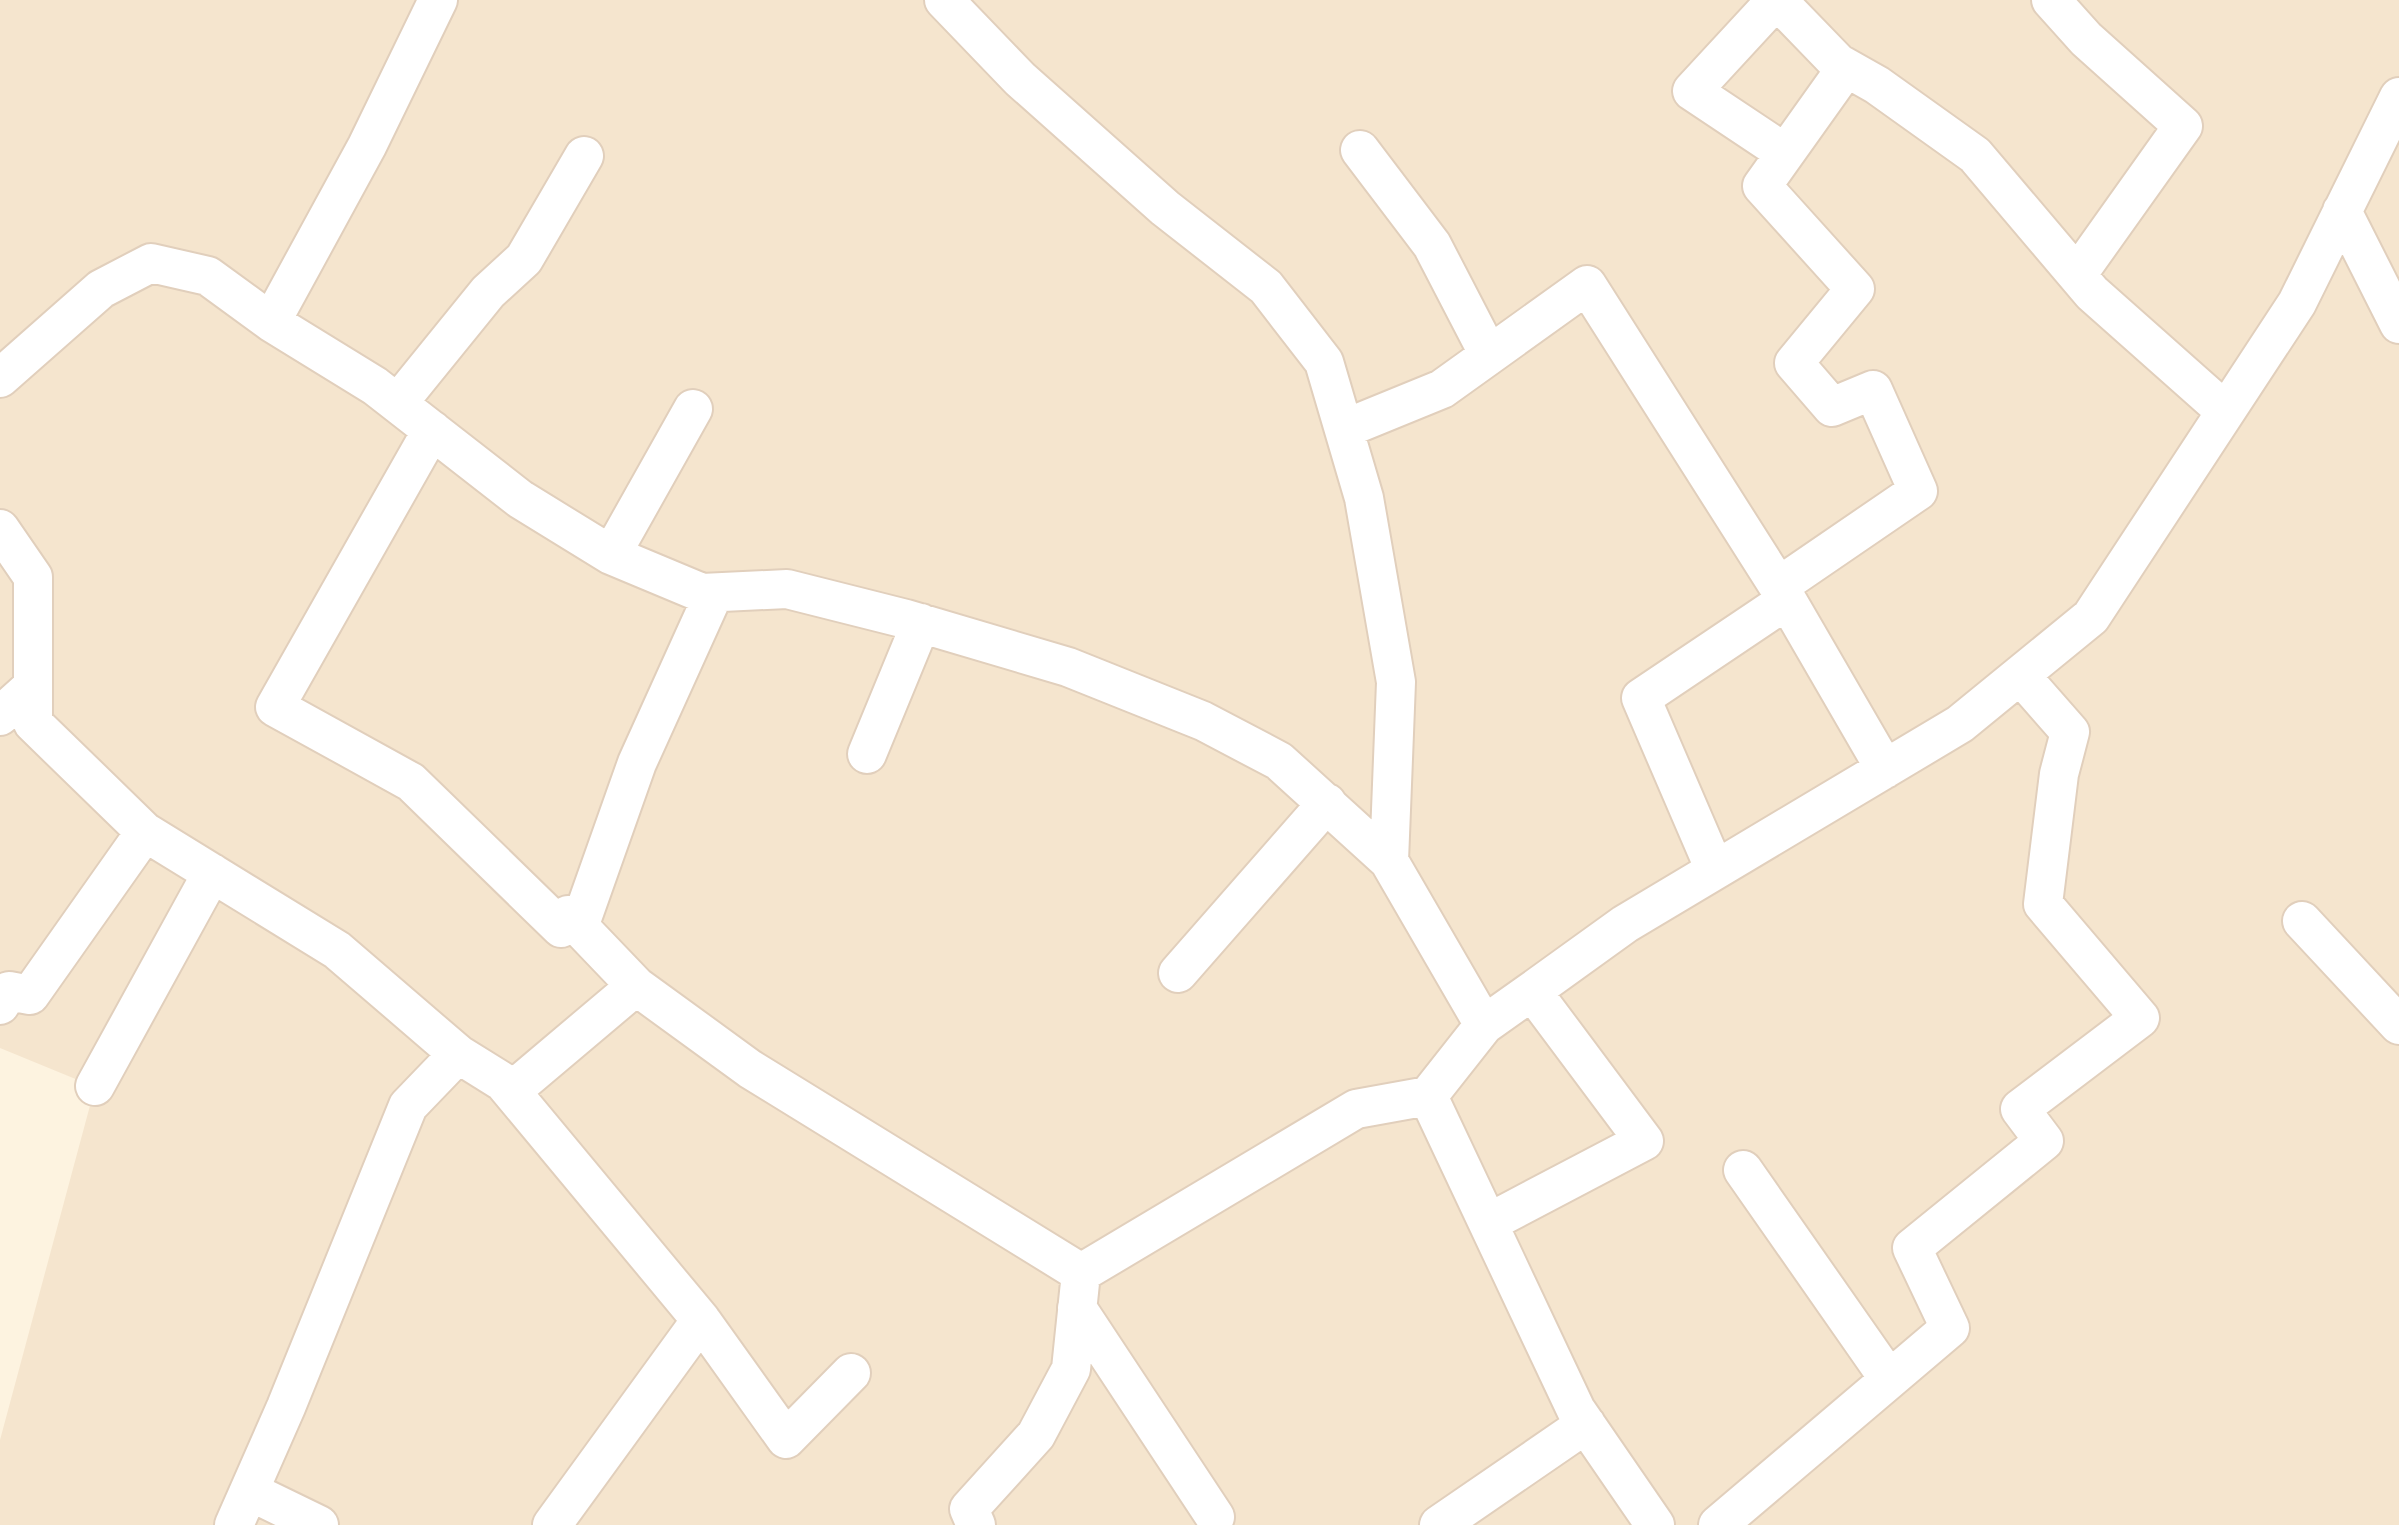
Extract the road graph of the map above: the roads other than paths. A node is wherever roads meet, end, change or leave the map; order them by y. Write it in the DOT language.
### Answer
graph roads {
  1 [pos="438,0"];
  2 [pos="944,0"];
  3 [pos="1776,0"];
  4 [pos="2051,0"];
  5 [pos="1846,68"];
  6 [pos="2399,97"];
  7 [pos="1360,150"];
  8 [pos="1785,153"];
  9 [pos="584,156"];
  10 [pos="2342,211"];
  11 [pos="2077,275"];
  12 [pos="271,322"];
  13 [pos="2399,324"];
  14 [pos="1489,355"];
  15 [pos="0,379"];
  16 [pos="398,403"];
  17 [pos="693,409"];
  18 [pos="2225,411"];
  19 [pos="1344,429"];
  20 [pos="432,430"];
  21 [pos="0,529"];
  22 [pos="611,555"];
  23 [pos="714,593"];
  24 [pos="1783,593"];
  25 [pos="920,623"];
  26 [pos="2020,675"];
  27 [pos="33,686"];
  28 [pos="0,716"];
  29 [pos="867,754"];
  30 [pos="1885,769"];
  31 [pos="1327,803"];
  32 [pos="145,832"];
  33 [pos="1390,861"];
  34 [pos="1715,870"];
  35 [pos="212,873"];
  36 [pos="2302,921"];
  37 [pos="579,927"];
  38 [pos="1178,973"];
  39 [pos="636,986"];
  40 [pos="1532,991"];
  41 [pos="0,1005"];
  42 [pos="1484,1026"];
  43 [pos="2399,1026"];
  44 [pos="458,1054"];
  45 [pos="504,1083"];
  46 [pos="95,1086"];
  47 [pos="1428,1096"];
  48 [pos="1743,1170"];
  49 [pos="1488,1223"];
  50 [pos="1079,1290"];
  51 [pos="701,1320"];
  52 [pos="851,1373"];
  53 [pos="1889,1379"];
  54 [pos="1586,1424"];
  55 [pos="249,1491"];
  56 [pos="1215,1517"];
  57 [pos="234,1525"];
  58 [pos="319,1525"];
  59 [pos="552,1525"];
  60 [pos="976,1525"];
  61 [pos="1438,1525"];
  62 [pos="1655,1525"];
  63 [pos="1718,1525"];
  1 -- 12 [label="street"];
  2 -- 19 [label="street"];
  3 -- 5 [label="street"];
  3 -- 8 [label="street"];
  4 -- 11 [label="street"];
  5 -- 8 [label="street"];
  5 -- 11 [label="street"];
  6 -- 10 [label="street"];
  7 -- 14 [label="street"];
  8 -- 24 [label="street"];
  9 -- 16 [label="street"];
  10 -- 13 [label="street"];
  10 -- 18 [label="street"];
  11 -- 18 [label="street"];
  12 -- 15 [label="street"];
  12 -- 16 [label="street"];
  14 -- 19 [label="street"];
  14 -- 24 [label="street"];
  16 -- 20 [label="street"];
  17 -- 22 [label="street"];
  18 -- 26 [label="street"];
  19 -- 33 [label="street"];
  20 -- 22 [label="street"];
  20 -- 37 [label="street"];
  21 -- 27 [label="street"];
  22 -- 23 [label="street"];
  23 -- 25 [label="street"];
  23 -- 37 [label="street"];
  24 -- 30 [label="street"];
  24 -- 34 [label="street"];
  25 -- 29 [label="street"];
  25 -- 31 [label="street"];
  26 -- 30 [label="street"];
  26 -- 53 [label="street"];
  27 -- 28 [label="street"];
  27 -- 32 [label="street"];
  30 -- 34 [label="street"];
  31 -- 33 [label="street"];
  31 -- 38 [label="street"];
  32 -- 35 [label="street"];
  32 -- 41 [label="street"];
  33 -- 42 [label="street"];
  34 -- 40 [label="street"];
  35 -- 44 [label="street"];
  35 -- 46 [label="street"];
  36 -- 43 [label="street"];
  37 -- 39 [label="street"];
  39 -- 45 [label="street"];
  39 -- 50 [label="street"];
  40 -- 42 [label="street"];
  40 -- 49 [label="street"];
  42 -- 47 [label="street"];
  44 -- 45 [label="street"];
  44 -- 55 [label="street"];
  45 -- 51 [label="street"];
  47 -- 49 [label="street"];
  47 -- 50 [label="street"];
  48 -- 53 [label="street"];
  49 -- 54 [label="street"];
  50 -- 56 [label="street"];
  50 -- 60 [label="street"];
  51 -- 52 [label="street"];
  51 -- 59 [label="street"];
  53 -- 63 [label="street"];
  54 -- 61 [label="street"];
  54 -- 62 [label="street"];
  55 -- 57 [label="street"];
  55 -- 58 [label="street"];
}
